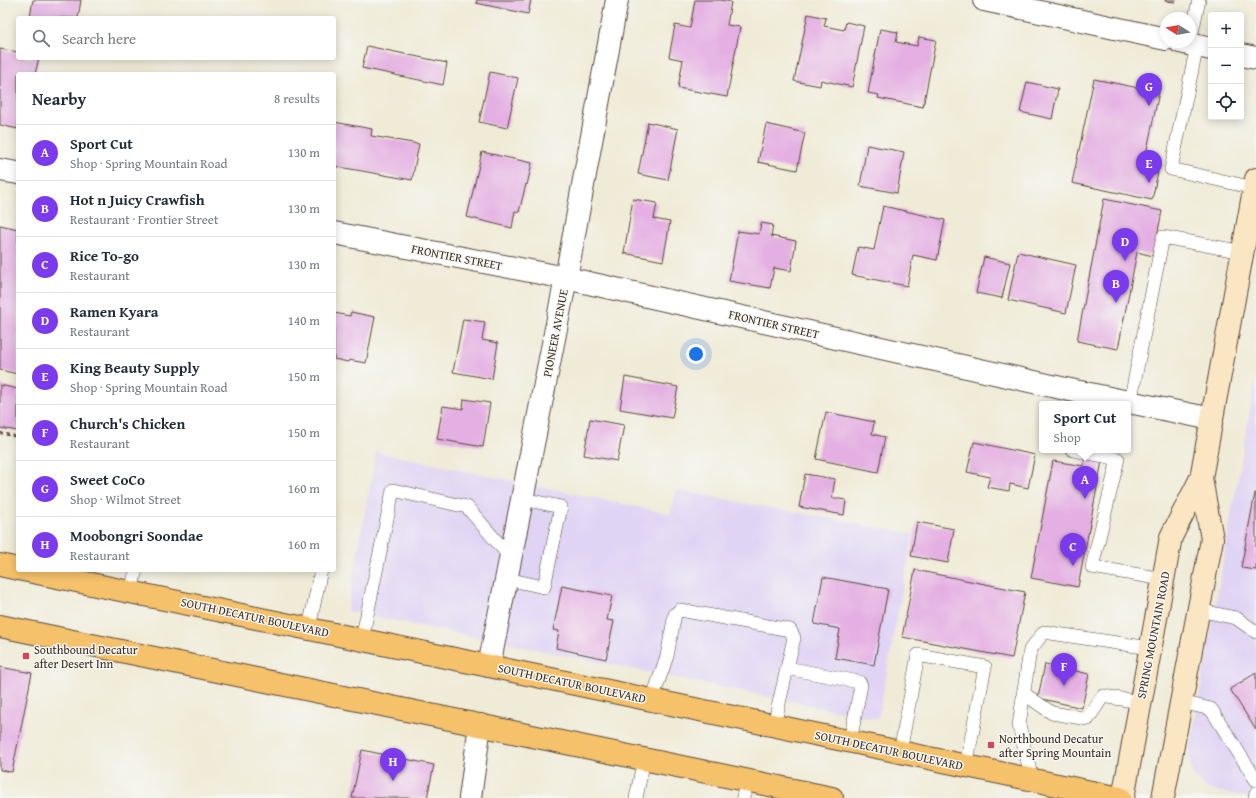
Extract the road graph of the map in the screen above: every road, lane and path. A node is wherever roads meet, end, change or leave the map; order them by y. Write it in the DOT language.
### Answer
graph roads {
  1 [pos="617,0"];
  2 [pos="984,0"];
  3 [pos="1199,0"];
  4 [pos="1196,22"];
  5 [pos="1160,38"];
  6 [pos="1192,48"];
  7 [pos="1244,56"];
  8 [pos="1256,58"];
  9 [pos="0,170"];
  10 [pos="16,173"];
  11 [pos="1255,183"];
  12 [pos="336,233"];
  13 [pos="1243,252"];
  14 [pos="566,278"];
  15 [pos="1121,401"];
  16 [pos="1130,401"];
  17 [pos="1131,403"];
  18 [pos="1212,419"];
  19 [pos="0,433"];
  20 [pos="16,437"];
  21 [pos="1088,453"];
  22 [pos="1201,478"];
  23 [pos="523,498"];
  24 [pos="0,565"];
  25 [pos="16,569"];
  26 [pos="509,569"];
  27 [pos="34,572"];
  28 [pos="136,572"];
  29 [pos="321,572"];
  30 [pos="1163,579"];
  31 [pos="131,592"];
  32 [pos="1198,610"];
  33 [pos="0,626"];
  34 [pos="309,628"];
  35 [pos="1256,632"];
  36 [pos="362,639"];
  37 [pos="1150,648"];
  38 [pos="489,666"];
  39 [pos="787,668"];
  40 [pos="1023,693"];
  41 [pos="652,700"];
  42 [pos="1140,702"];
  43 [pos="1181,702"];
  44 [pos="480,725"];
  45 [pos="774,725"];
  46 [pos="850,741"];
  47 [pos="900,752"];
  48 [pos="644,759"];
  49 [pos="966,766"];
  50 [pos="1032,780"];
  51 [pos="1256,780"];
  52 [pos="744,789"];
  53 [pos="1256,793"];
  54 [pos="470,798"];
  55 [pos="636,798"];
  56 [pos="832,798"];
  57 [pos="1121,798"];
  58 [pos="1163,798"];
  59 [pos="1255,798"];
  1 -- 14 [label="street, PIONEER AVENUE"];
  2 -- 5 [label="street"];
  3 -- 4 [label="lane"];
  6 -- 11 [label="lane"];
  7 -- 8 [label="street"];
  9 -- 10 [label="street"];
  11 -- 13 [label="main road, SPRING MOUNTAIN ROAD"];
  12 -- 14 [label="street, FRONTIER STREET"];
  13 -- 16 [label="lane"];
  13 -- 18 [label="main road, SPRING MOUNTAIN ROAD"];
  14 -- 15 [label="street, FRONTIER STREET"];
  14 -- 23 [label="street, PIONEER AVENUE"];
  17 -- 18 [label="street, FRONTIER STREET"];
  18 -- 22 [label="main road, SPRING MOUNTAIN ROAD"];
  19 -- 20 [label="path"];
  21 -- 30 [label="lane"];
  22 -- 30 [label="main road, SPRING MOUNTAIN ROAD"];
  22 -- 32 [label="main road, SPRING MOUNTAIN ROAD"];
  23 -- 26 [label="street, PIONEER AVENUE"];
  23 -- 26 [label="lane"];
  24 -- 25 [label="main road"];
  26 -- 36 [label="lane"];
  26 -- 38 [label="street, PIONEER AVENUE"];
  27 -- 31 [label="main road, SOUTH DECATUR BOULEVARD"];
  28 -- 31 [label="lane"];
  29 -- 34 [label="lane"];
  30 -- 37 [label="main road, SPRING MOUNTAIN ROAD"];
  31 -- 34 [label="main road, SOUTH DECATUR BOULEVARD"];
  32 -- 35 [label="lane"];
  32 -- 43 [label="main road, SPRING MOUNTAIN ROAD"];
  33 -- 44 [label="main road"];
  34 -- 36 [label="main road, SOUTH DECATUR BOULEVARD"];
  36 -- 38 [label="main road, SOUTH DECATUR BOULEVARD"];
  37 -- 40 [label="lane"];
  37 -- 42 [label="main road, SPRING MOUNTAIN ROAD"];
  38 -- 41 [label="main road, SOUTH DECATUR BOULEVARD"];
  39 -- 41 [label="lane"];
  39 -- 45 [label="lane"];
  39 -- 46 [label="lane"];
  40 -- 42 [label="lane"];
  40 -- 50 [label="lane"];
  41 -- 45 [label="main road, SOUTH DECATUR BOULEVARD"];
  42 -- 57 [label="main road, SPRING MOUNTAIN ROAD"];
  43 -- 51 [label="lane"];
  43 -- 58 [label="main road, SPRING MOUNTAIN ROAD"];
  44 -- 48 [label="main road"];
  44 -- 54 [label="street"];
  45 -- 46 [label="main road, SOUTH DECATUR BOULEVARD"];
  46 -- 47 [label="main road, SOUTH DECATUR BOULEVARD"];
  47 -- 49 [label="main road, SOUTH DECATUR BOULEVARD"];
  47 -- 49 [label="lane"];
  48 -- 52 [label="main road"];
  48 -- 55 [label="lane"];
  49 -- 50 [label="main road, SOUTH DECATUR BOULEVARD"];
  50 -- 57 [label="main road, SOUTH DECATUR BOULEVARD"];
  52 -- 56 [label="main road"];
  53 -- 59 [label="lane"];
}
